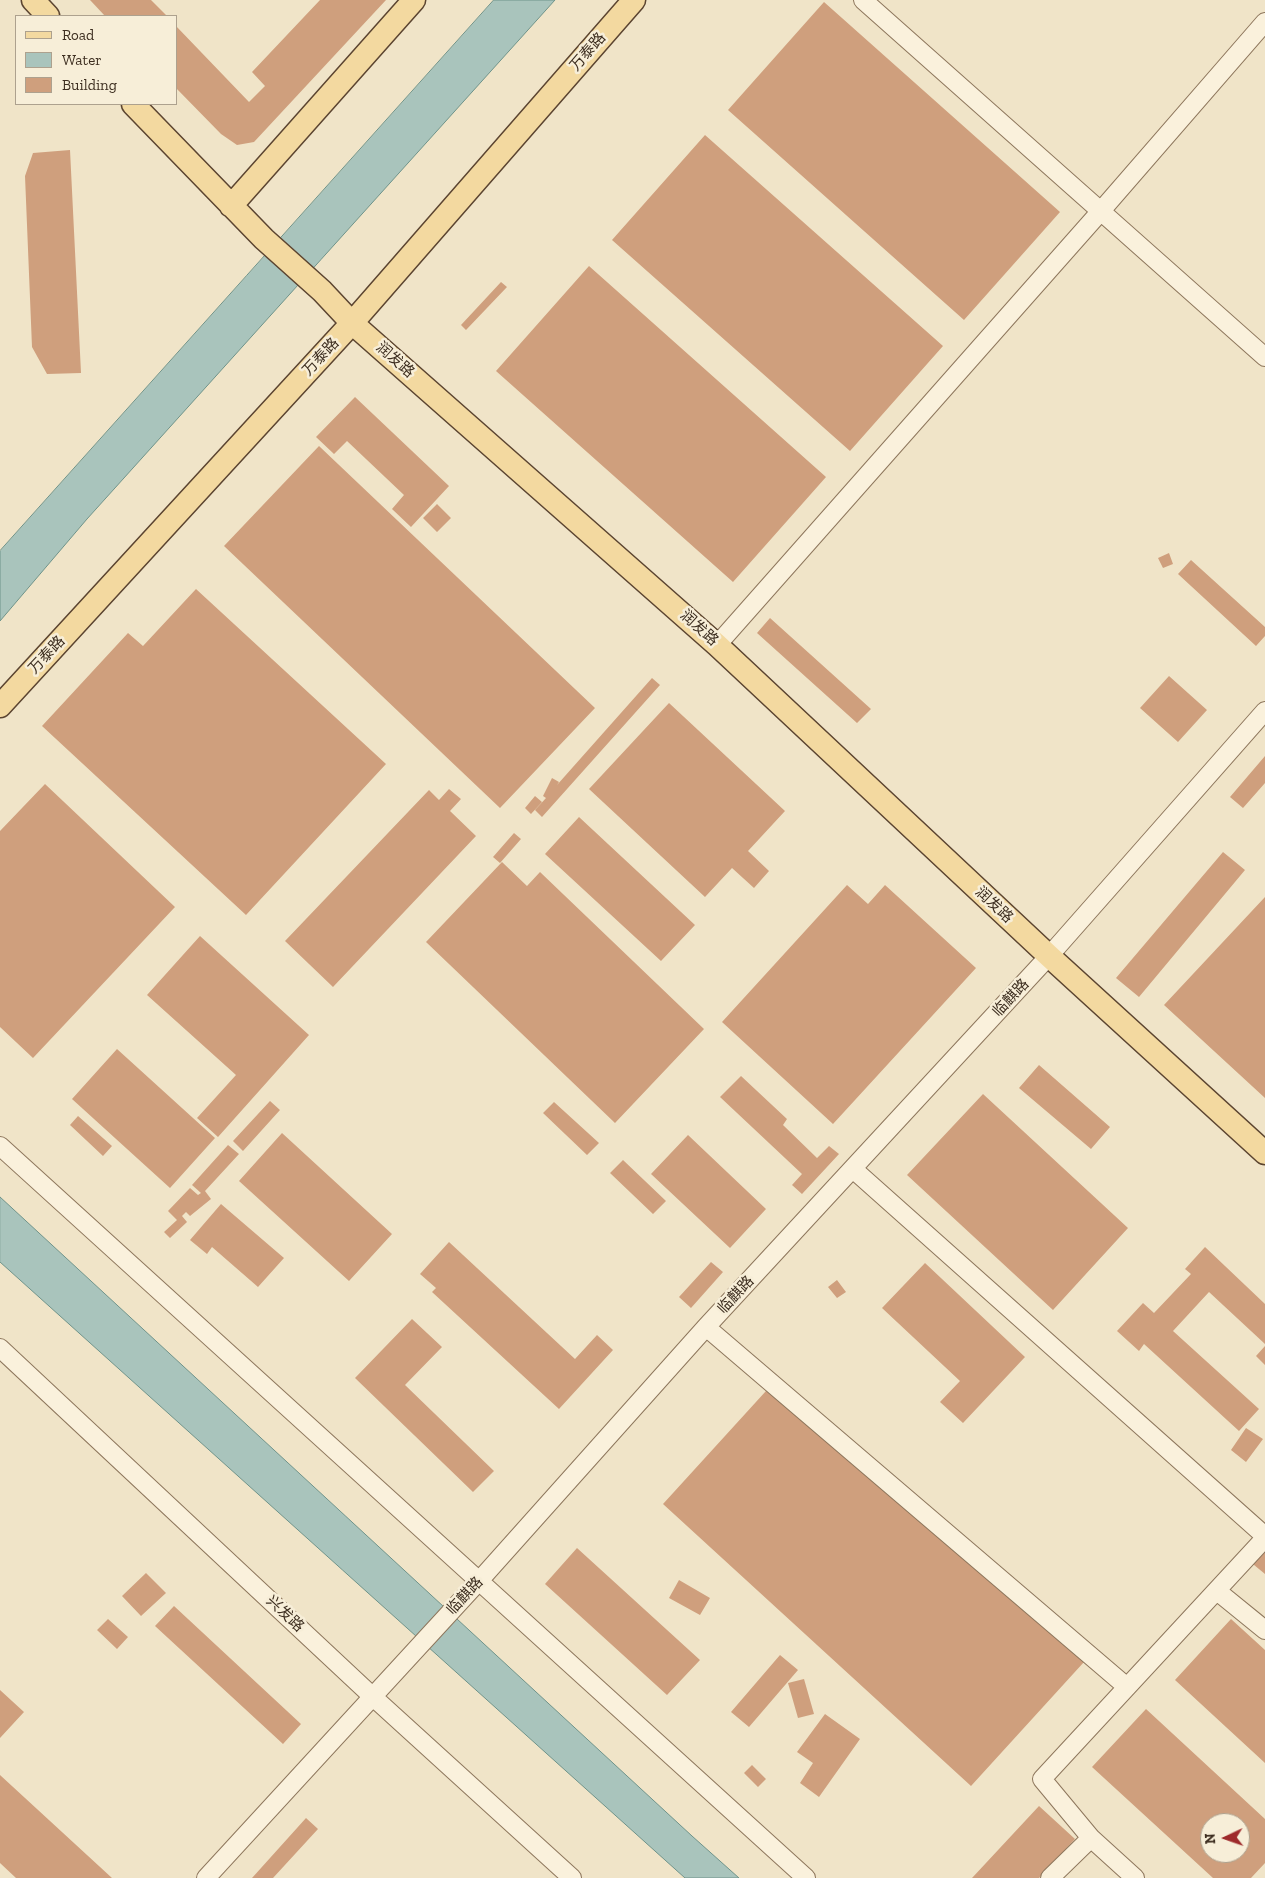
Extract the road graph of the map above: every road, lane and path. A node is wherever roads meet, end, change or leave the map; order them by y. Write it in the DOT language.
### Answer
graph roads {
  1 [pos="33,0"];
  2 [pos="414,0"];
  3 [pos="634,0"];
  4 [pos="863,0"];
  5 [pos="47,15"];
  6 [pos="1265,22"];
  7 [pos="134,105"];
  8 [pos="231,206"];
  9 [pos="1100,212"];
  10 [pos="352,323"];
  11 [pos="1265,358"];
  12 [pos="717,644"];
  13 [pos="0,706"];
  14 [pos="1265,711"];
  15 [pos="1048,956"];
  16 [pos="0,1146"];
  17 [pos="1265,1153"];
  18 [pos="853,1169"];
  19 [pos="706,1327"];
  20 [pos="0,1348"];
  21 [pos="1265,1537"];
  22 [pos="479,1581"];
  23 [pos="1217,1590"];
  24 [pos="1265,1630"];
  25 [pos="1127,1687"];
  26 [pos="372,1696"];
  27 [pos="1092,1838"];
  28 [pos="206,1878"];
  29 [pos="572,1878"];
  30 [pos="806,1878"];
  31 [pos="1050,1878"];
  32 [pos="1135,1878"];
  1 -- 5 [label="main road"];
  2 -- 8 [label="main road"];
  3 -- 10 [label="main road, 万泰路"];
  4 -- 9 [label="street"];
  6 -- 9 [label="street"];
  7 -- 8 [label="main road, 润发路"];
  8 -- 10 [label="main road, 润发路"];
  9 -- 11 [label="street"];
  9 -- 12 [label="street"];
  10 -- 12 [label="main road, 润发路"];
  10 -- 13 [label="main road, 万泰路"];
  12 -- 15 [label="main road, 润发路"];
  14 -- 15 [label="street, 临麒路"];
  15 -- 17 [label="main road, 润发路"];
  15 -- 18 [label="street, 临麒路"];
  16 -- 22 [label="street"];
  18 -- 19 [label="street, 临麒路"];
  18 -- 21 [label="street"];
  19 -- 22 [label="street, 临麒路"];
  19 -- 25 [label="street"];
  20 -- 26 [label="street, 兴发路"];
  21 -- 23 [label="street"];
  22 -- 26 [label="street, 临麒路"];
  22 -- 30 [label="street"];
  23 -- 24 [label="street"];
  23 -- 25 [label="street"];
  25 -- 27 [label="street"];
  26 -- 28 [label="street, 临麒路"];
  26 -- 29 [label="street, 兴发路"];
  27 -- 31 [label="street"];
  27 -- 32 [label="street"];
}
